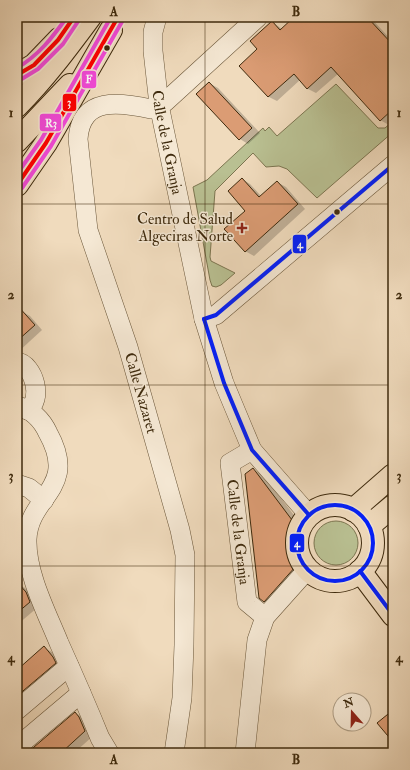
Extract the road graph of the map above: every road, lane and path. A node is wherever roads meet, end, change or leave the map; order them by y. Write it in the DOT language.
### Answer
graph roads {
  1 [pos="74,17"];
  2 [pos="90,17"];
  3 [pos="157,17"];
  4 [pos="258,17"];
  5 [pos="114,24"];
  6 [pos="17,75"];
  7 [pos="159,105"];
  8 [pos="17,106"];
  9 [pos="17,141"];
  10 [pos="393,165"];
  11 [pos="17,185"];
  12 [pos="204,319"];
  13 [pos="17,362"];
  14 [pos="22,408"];
  15 [pos="252,450"];
  16 [pos="393,475"];
  17 [pos="17,484"];
  18 [pos="44,500"];
  19 [pos="393,506"];
  20 [pos="353,510"];
  21 [pos="309,515"];
  22 [pos="369,526"];
  23 [pos="307,570"];
  24 [pos="360,571"];
  25 [pos="17,577"];
  26 [pos="36,586"];
  27 [pos="393,615"];
  28 [pos="265,617"];
  29 [pos="69,666"];
  30 [pos="81,693"];
  31 [pos="17,710"];
  32 [pos="17,747"];
  33 [pos="108,753"];
  34 [pos="174,753"];
  35 [pos="245,753"];
  1 -- 6 [label="main road"];
  2 -- 8 [label="main road"];
  3 -- 7 [label="street, Calle de la Granja"];
  4 -- 7 [label="street"];
  5 -- 9 [label="main road"];
  5 -- 11 [label="main road"];
  7 -- 12 [label="street, Calle de la Granja"];
  7 -- 34 [label="street, Calle Nazaret"];
  10 -- 12 [label="street"];
  12 -- 15 [label="street, Calle de la Granja"];
  13 -- 14 [label="street"];
  14 -- 18 [label="street"];
  15 -- 21 [label="street, Calle de la Granja"];
  15 -- 28 [label="street, Calle de la Granja"];
  16 -- 20 [label="main road"];
  17 -- 18 [label="street"];
  18 -- 26 [label="street"];
  19 -- 22 [label="main road"];
  20 -- 21 [label="main road"];
  20 -- 22 [label="main road"];
  21 -- 23 [label="main road"];
  22 -- 24 [label="main road"];
  23 -- 24 [label="main road"];
  23 -- 28 [label="street"];
  24 -- 27 [label="main road"];
  25 -- 26 [label="street"];
  26 -- 29 [label="street"];
  28 -- 35 [label="street"];
  29 -- 30 [label="street"];
  29 -- 31 [label="street"];
  30 -- 32 [label="street"];
  30 -- 33 [label="street"];
}
